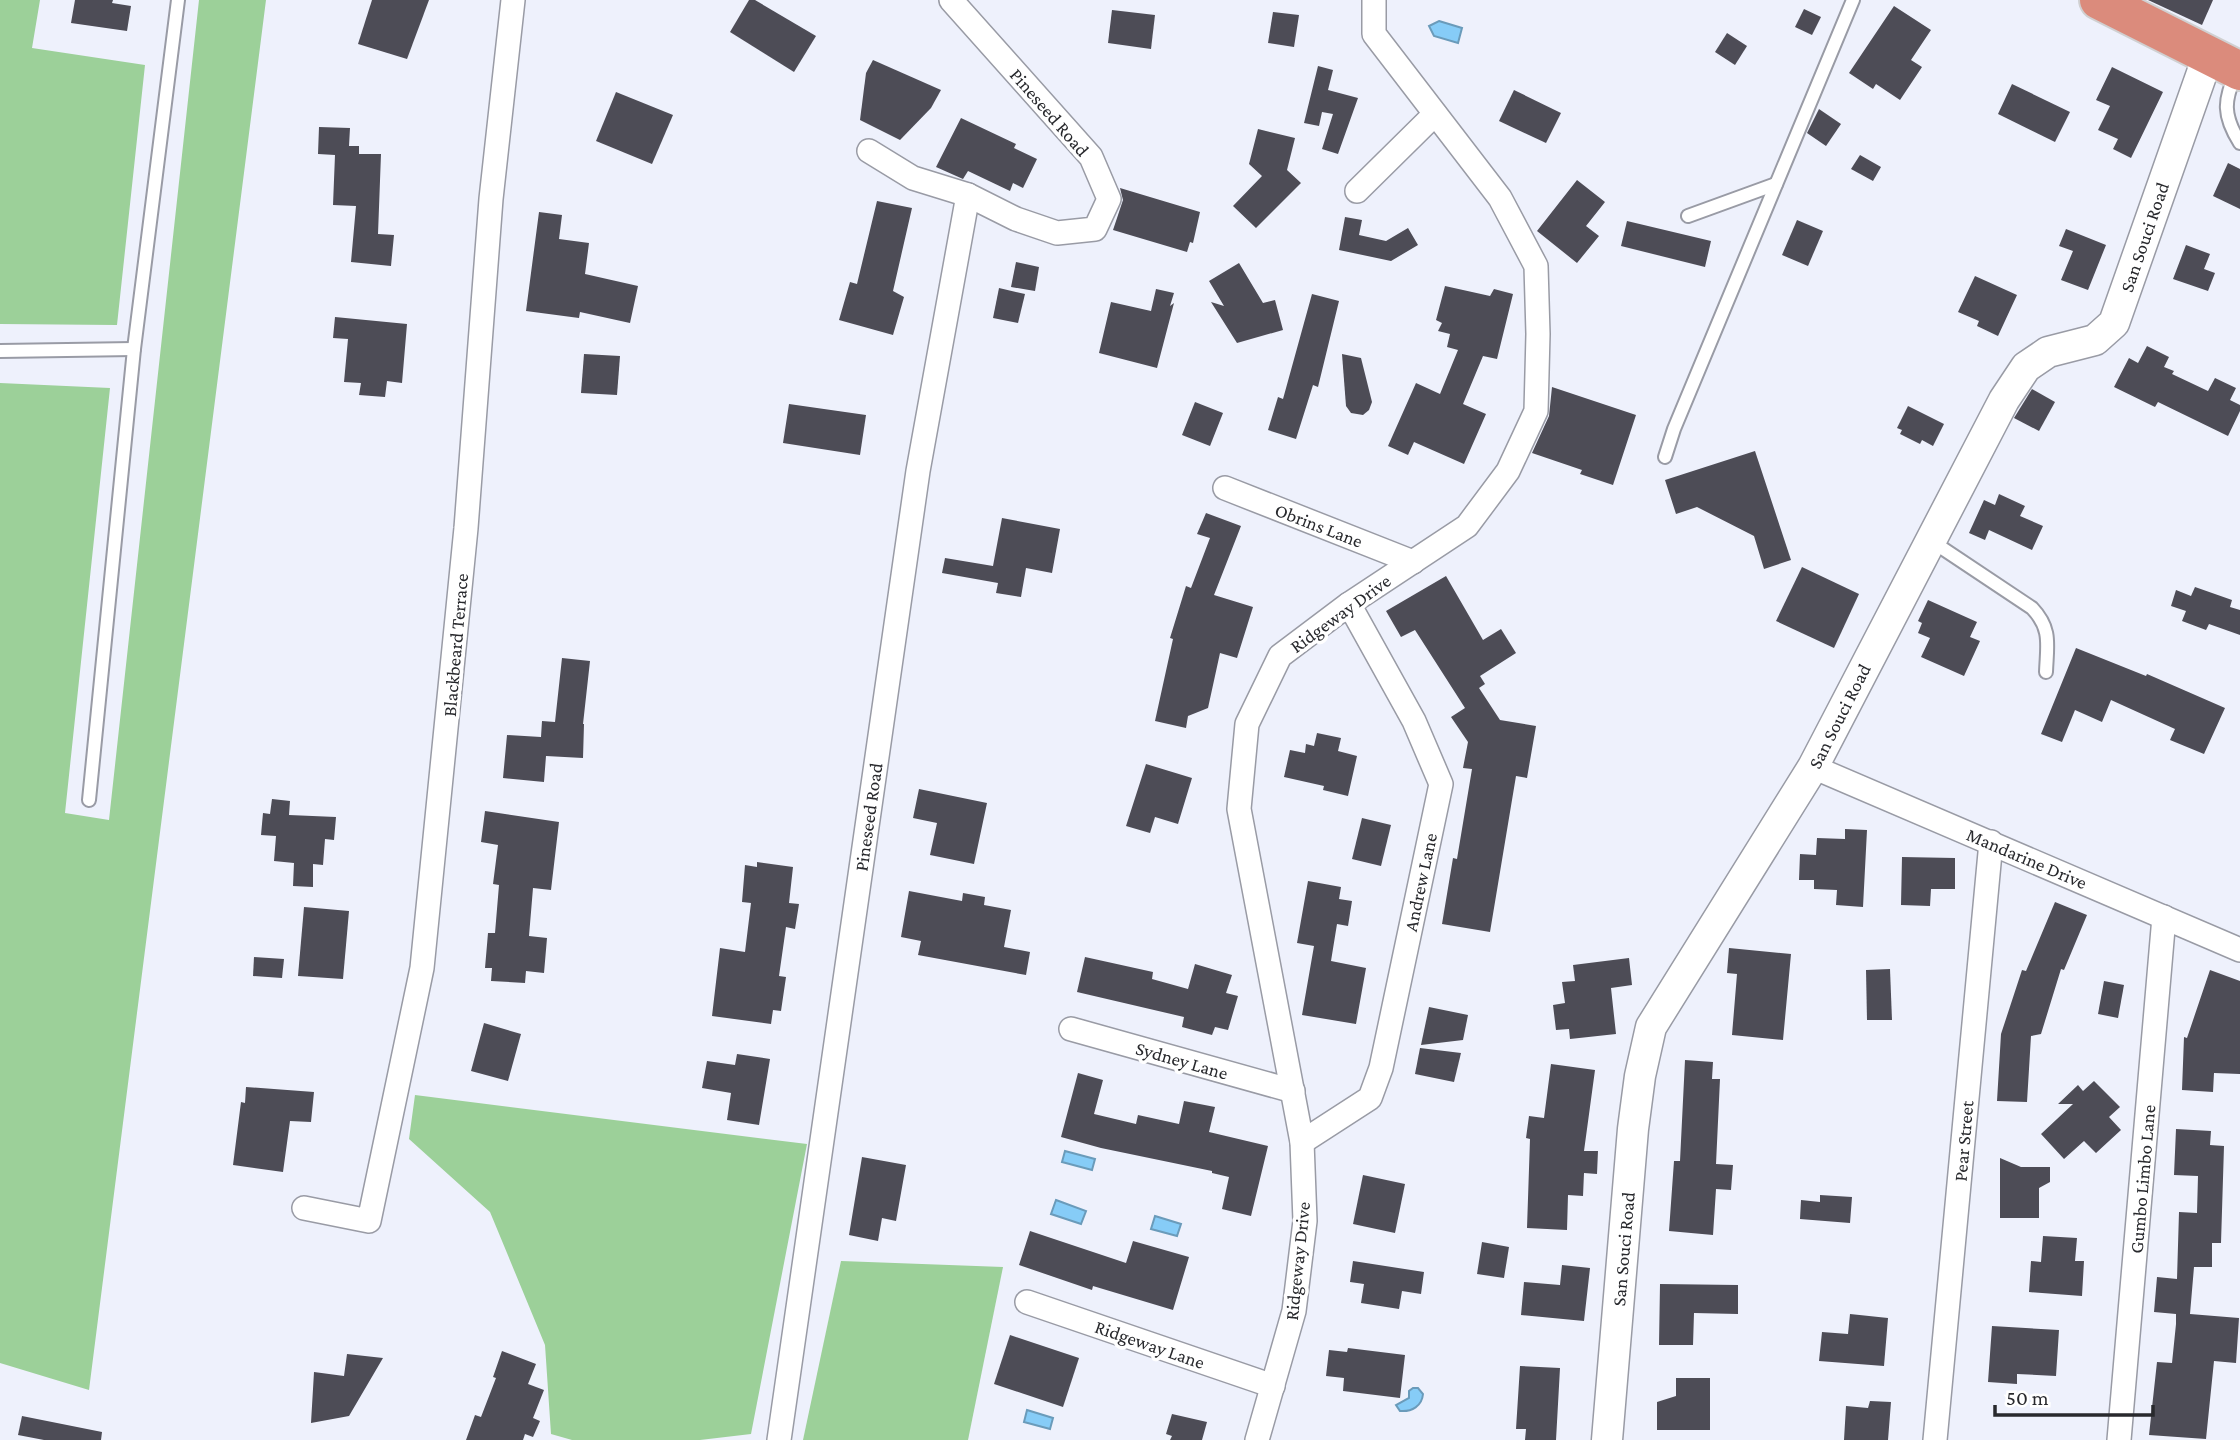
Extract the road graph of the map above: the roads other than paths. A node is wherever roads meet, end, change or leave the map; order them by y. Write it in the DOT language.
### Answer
graph roads {
  1 [pos="178,0"];
  2 [pos="513,0"];
  3 [pos="951,0"];
  4 [pos="1374,0"];
  5 [pos="1853,0"];
  6 [pos="2099,0"];
  7 [pos="2229,66"];
  8 [pos="1435,114"];
  9 [pos="2240,143"];
  10 [pos="869,151"];
  11 [pos="1776,184"];
  12 [pos="1357,191"];
  13 [pos="968,195"];
  14 [pos="1688,216"];
  15 [pos="134,349"];
  16 [pos="0,351"];
  17 [pos="1665,457"];
  18 [pos="1225,488"];
  19 [pos="1930,540"];
  20 [pos="1413,562"];
  21 [pos="1349,604"];
  22 [pos="2046,672"];
  23 [pos="1813,767"];
  24 [pos="89,800"];
  25 [pos="1991,842"];
  26 [pos="2164,917"];
  27 [pos="2240,950"];
  28 [pos="1071,1029"];
  29 [pos="1293,1091"];
  30 [pos="1302,1142"];
  31 [pos="304,1208"];
  32 [pos="1027,1302"];
  33 [pos="1273,1386"];
  34 [pos="779,1440"];
  35 [pos="1257,1440"];
  36 [pos="1607,1440"];
  37 [pos="1935,1440"];
  38 [pos="2119,1440"];
  1 -- 15 [label="lane"];
  2 -- 31 [label="street, Blackbeard Terrace"];
  3 -- 13 [label="street, Pineseed Road"];
  4 -- 8 [label="street, Ridgeway Drive"];
  5 -- 11 [label="lane"];
  6 -- 7 [label="highway"];
  7 -- 9 [label="lane"];
  7 -- 19 [label="street, San Souci Road"];
  8 -- 12 [label="street"];
  8 -- 20 [label="street, Ridgeway Drive"];
  10 -- 13 [label="street, Pineseed Road"];
  11 -- 14 [label="lane"];
  11 -- 17 [label="lane"];
  13 -- 34 [label="street, Pineseed Road"];
  15 -- 16 [label="lane"];
  15 -- 24 [label="lane"];
  18 -- 20 [label="street, Obrins Lane"];
  19 -- 22 [label="lane"];
  19 -- 23 [label="street, San Souci Road"];
  20 -- 21 [label="street, Ridgeway Drive"];
  21 -- 29 [label="street, Ridgeway Drive"];
  21 -- 30 [label="street, Andrew Lane"];
  23 -- 25 [label="street, Mandarine Drive"];
  23 -- 36 [label="street, San Souci Road"];
  25 -- 26 [label="street, Mandarine Drive"];
  25 -- 37 [label="street, Pear Street"];
  26 -- 27 [label="street, Mandarine Drive"];
  26 -- 38 [label="street, Gumbo Limbo Lane"];
  28 -- 29 [label="street, Sydney Lane"];
  29 -- 30 [label="street, Ridgeway Drive"];
  30 -- 33 [label="street, Ridgeway Drive"];
  32 -- 33 [label="street, Ridgeway Lane"];
  33 -- 35 [label="street, Ridgeway Drive"];
}
